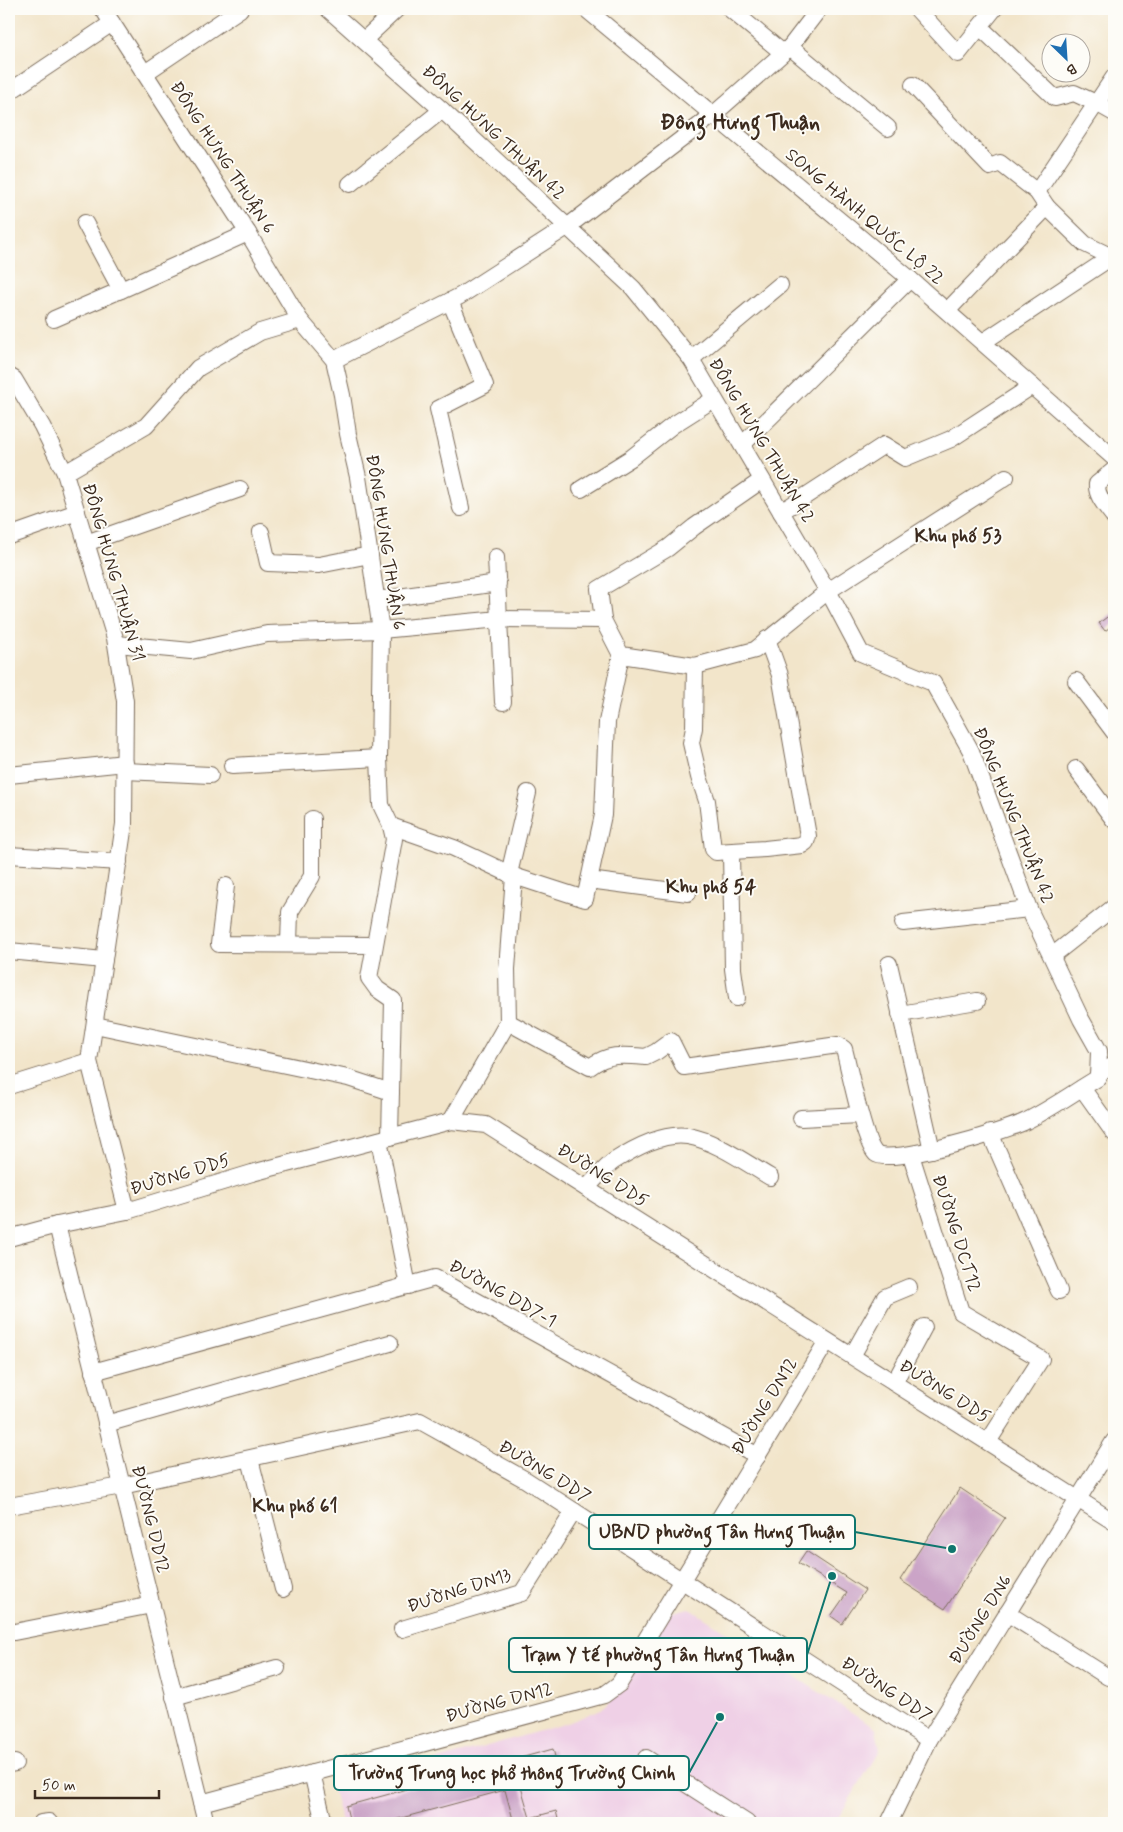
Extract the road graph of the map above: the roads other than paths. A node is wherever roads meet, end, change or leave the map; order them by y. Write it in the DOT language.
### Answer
graph roads {
  1 [pos="102,9"];
  2 [pos="240,9"];
  3 [pos="328,9"];
  4 [pos="397,9"];
  5 [pos="586,9"];
  6 [pos="730,9"];
  7 [pos="819,9"];
  8 [pos="917,9"];
  9 [pos="994,9"];
  10 [pos="112,23"];
  11 [pos="980,27"];
  12 [pos="364,40"];
  13 [pos="787,50"];
  14 [pos="145,73"];
  15 [pos="1114,77"];
  16 [pos="913,85"];
  17 [pos="9,92"];
  18 [pos="1098,104"];
  19 [pos="442,110"];
  20 [pos="1114,113"];
  21 [pos="713,115"];
  22 [pos="888,128"];
  23 [pos="350,184"];
  24 [pos="1037,192"];
  25 [pos="1047,207"];
  26 [pos="85,223"];
  27 [pos="567,227"];
  28 [pos="248,233"];
  29 [pos="1112,258"];
  30 [pos="910,279"];
  31 [pos="780,284"];
  32 [pos="121,290"];
  33 [pos="450,301"];
  34 [pos="947,311"];
  35 [pos="54,319"];
  36 [pos="300,320"];
  37 [pos="983,342"];
  38 [pos="691,359"];
  39 [pos="334,360"];
  40 [pos="9,376"];
  41 [pos="1032,386"];
  42 [pos="714,399"];
  43 [pos="742,445"];
  44 [pos="1114,458"];
  45 [pos="1114,470"];
  46 [pos="66,474"];
  47 [pos="1006,477"];
  48 [pos="762,480"];
  49 [pos="240,489"];
  50 [pos="581,489"];
  51 [pos="461,508"];
  52 [pos="77,512"];
  53 [pos="781,512"];
  54 [pos="1114,517"];
  55 [pos="261,532"];
  56 [pos="9,536"];
  57 [pos="86,543"];
  58 [pos="370,555"];
  59 [pos="496,557"];
  60 [pos="498,583"];
  61 [pos="828,591"];
  62 [pos="377,600"];
  63 [pos="500,619"];
  64 [pos="604,620"];
  65 [pos="382,630"];
  66 [pos="767,639"];
  67 [pos="117,644"];
  68 [pos="621,655"];
  69 [pos="695,666"];
  70 [pos="1076,682"];
  71 [pos="503,702"];
  72 [pos="1114,732"];
  73 [pos="379,758"];
  74 [pos="232,766"];
  75 [pos="125,767"];
  76 [pos="1076,769"];
  77 [pos="9,775"];
  78 [pos="210,775"];
  79 [pos="528,793"];
  80 [pos="312,819"];
  81 [pos="1114,820"];
  82 [pos="391,826"];
  83 [pos="731,852"];
  84 [pos="9,855"];
  85 [pos="119,862"];
  86 [pos="512,875"];
  87 [pos="589,880"];
  88 [pos="226,886"];
  89 [pos="688,893"];
  90 [pos="1114,907"];
  91 [pos="1029,909"];
  92 [pos="903,923"];
  93 [pos="289,943"];
  94 [pos="373,946"];
  95 [pos="9,951"];
  96 [pos="1052,956"];
  97 [pos="104,960"];
  98 [pos="889,964"];
  99 [pos="737,998"];
  100 [pos="977,1001"];
  101 [pos="900,1014"];
  102 [pos="508,1022"];
  103 [pos="95,1024"];
  104 [pos="89,1062"];
  105 [pos="1114,1065"];
  106 [pos="1098,1074"];
  107 [pos="9,1086"];
  108 [pos="1082,1088"];
  109 [pos="391,1092"];
  110 [pos="860,1115"];
  111 [pos="801,1118"];
  112 [pos="451,1121"];
  113 [pos="990,1133"];
  114 [pos="1114,1133"];
  115 [pos="385,1139"];
  116 [pos="932,1150"];
  117 [pos="911,1155"];
  118 [pos="770,1177"];
  119 [pos="586,1188"];
  120 [pos="127,1211"];
  121 [pos="57,1225"];
  122 [pos="9,1238"];
  123 [pos="408,1286"];
  124 [pos="909,1287"];
  125 [pos="1059,1292"];
  126 [pos="924,1327"];
  127 [pos="827,1340"];
  128 [pos="390,1343"];
  129 [pos="852,1356"];
  130 [pos="93,1372"];
  131 [pos="894,1383"];
  132 [pos="106,1424"];
  133 [pos="1114,1441"];
  134 [pos="988,1442"];
  135 [pos="758,1456"];
  136 [pos="250,1459"];
  137 [pos="122,1486"];
  138 [pos="1078,1499"];
  139 [pos="9,1506"];
  140 [pos="574,1511"];
  141 [pos="1114,1522"];
  142 [pos="682,1580"];
  143 [pos="283,1589"];
  144 [pos="152,1605"];
  145 [pos="1008,1613"];
  146 [pos="402,1630"];
  147 [pos="9,1634"];
  148 [pos="277,1668"];
  149 [pos="1108,1677"];
  150 [pos="174,1697"];
  151 [pos="929,1740"];
  152 [pos="646,1758"];
  153 [pos="312,1773"];
  154 [pos="201,1803"];
  155 [pos="206,1823"];
  156 [pos="324,1823"];
  157 [pos="747,1823"];
  158 [pos="889,1823"];
  1 -- 10 [label="street, ĐÔNG HƯNG THUẬN 6"];
  2 -- 14 [label="street"];
  3 -- 12 [label="street, ĐÔNG HƯNG THUẬN 42"];
  4 -- 12 [label="street"];
  5 -- 21 [label="street, SONG HÀNH QUỐC LỘ 22"];
  6 -- 13 [label="street"];
  7 -- 13 [label="street"];
  8 -- 11 [label="street"];
  9 -- 11 [label="street"];
  10 -- 14 [label="street, ĐÔNG HƯNG THUẬN 6"];
  10 -- 17 [label="street"];
  11 -- 18 [label="street"];
  12 -- 19 [label="street, ĐÔNG HƯNG THUẬN 42"];
  13 -- 21 [label="street"];
  13 -- 22 [label="street"];
  14 -- 28 [label="street, ĐÔNG HƯNG THUẬN 6"];
  15 -- 18 [label="street"];
  16 -- 24 [label="street"];
  18 -- 20 [label="street"];
  18 -- 24 [label="street"];
  19 -- 23 [label="street"];
  19 -- 27 [label="street, ĐÔNG HƯNG THUẬN 42"];
  21 -- 27 [label="street"];
  21 -- 30 [label="street, SONG HÀNH QUỐC LỘ 22"];
  24 -- 25 [label="street"];
  25 -- 29 [label="street"];
  25 -- 34 [label="street"];
  26 -- 32 [label="street"];
  27 -- 33 [label="street"];
  27 -- 38 [label="street, ĐÔNG HƯNG THUẬN 42"];
  28 -- 32 [label="street"];
  28 -- 36 [label="street, ĐÔNG HƯNG THUẬN 6"];
  29 -- 37 [label="street"];
  30 -- 34 [label="street, SONG HÀNH QUỐC LỘ 22"];
  30 -- 43 [label="street"];
  31 -- 38 [label="street"];
  32 -- 35 [label="street"];
  33 -- 39 [label="street"];
  33 -- 51 [label="street"];
  34 -- 37 [label="street, SONG HÀNH QUỐC LỘ 22"];
  36 -- 39 [label="street, ĐÔNG HƯNG THUẬN 6"];
  36 -- 46 [label="street"];
  37 -- 41 [label="street, SONG HÀNH QUỐC LỘ 22"];
  38 -- 42 [label="street, ĐÔNG HƯNG THUẬN 42"];
  39 -- 58 [label="street, ĐÔNG HƯNG THUẬN 6"];
  40 -- 46 [label="street, ĐÔNG HƯNG THUẬN 31"];
  41 -- 44 [label="street, SONG HÀNH QUỐC LỘ 22"];
  41 -- 53 [label="street"];
  42 -- 43 [label="street, ĐÔNG HƯNG THUẬN 42"];
  42 -- 50 [label="street"];
  43 -- 48 [label="street, ĐÔNG HƯNG THUẬN 42"];
  45 -- 54 [label="street"];
  46 -- 52 [label="street, ĐÔNG HƯNG THUẬN 31"];
  47 -- 61 [label="street"];
  48 -- 53 [label="street, ĐÔNG HƯNG THUẬN 42"];
  48 -- 64 [label="street"];
  49 -- 57 [label="street"];
  52 -- 56 [label="street"];
  52 -- 57 [label="street, ĐÔNG HƯNG THUẬN 31"];
  53 -- 61 [label="street, ĐÔNG HƯNG THUẬN 42"];
  55 -- 58 [label="street"];
  57 -- 67 [label="street, ĐÔNG HƯNG THUẬN 31"];
  58 -- 62 [label="street, ĐÔNG HƯNG THUẬN 6"];
  59 -- 60 [label="street"];
  60 -- 62 [label="street"];
  60 -- 63 [label="street"];
  61 -- 66 [label="street"];
  61 -- 91 [label="street, ĐÔNG HƯNG THUẬN 42"];
  62 -- 65 [label="street, ĐÔNG HƯNG THUẬN 6"];
  63 -- 64 [label="street"];
  63 -- 65 [label="street"];
  63 -- 71 [label="street"];
  64 -- 68 [label="street"];
  65 -- 67 [label="street"];
  65 -- 73 [label="street, ĐÔNG HƯNG THUẬN 6"];
  66 -- 69 [label="street"];
  66 -- 83 [label="street"];
  67 -- 75 [label="street, ĐÔNG HƯNG THUẬN 31"];
  68 -- 69 [label="street"];
  68 -- 87 [label="street"];
  69 -- 83 [label="street"];
  70 -- 72 [label="street"];
  73 -- 74 [label="street"];
  73 -- 82 [label="street, ĐÔNG HƯNG THUẬN 6"];
  75 -- 77 [label="street"];
  75 -- 78 [label="street"];
  75 -- 85 [label="street, ĐÔNG HƯNG THUẬN 31"];
  76 -- 81 [label="street"];
  79 -- 86 [label="street"];
  80 -- 93 [label="street"];
  82 -- 86 [label="street"];
  82 -- 94 [label="street, ĐÔNG HƯNG THUẬN 6"];
  83 -- 99 [label="street"];
  84 -- 85 [label="street"];
  85 -- 97 [label="street, ĐÔNG HƯNG THUẬN 31"];
  86 -- 87 [label="street"];
  86 -- 102 [label="street"];
  87 -- 89 [label="street"];
  88 -- 93 [label="street"];
  90 -- 96 [label="street"];
  91 -- 92 [label="street"];
  91 -- 96 [label="street, ĐÔNG HƯNG THUẬN 42"];
  93 -- 94 [label="street"];
  94 -- 109 [label="street, ĐÔNG HƯNG THUẬN 6"];
  95 -- 97 [label="street"];
  96 -- 106 [label="street, ĐÔNG HƯNG THUẬN 42"];
  97 -- 103 [label="street, ĐÔNG HƯNG THUẬN 31"];
  98 -- 101 [label="street"];
  100 -- 101 [label="street"];
  101 -- 116 [label="street"];
  102 -- 110 [label="street"];
  102 -- 112 [label="street"];
  103 -- 104 [label="street, ĐÔNG HƯNG THUẬN 31"];
  103 -- 109 [label="street"];
  104 -- 107 [label="street"];
  104 -- 120 [label="street"];
  105 -- 106 [label="street"];
  106 -- 108 [label="street"];
  108 -- 113 [label="street"];
  108 -- 114 [label="street"];
  109 -- 115 [label="street, ĐÔNG HƯNG THUẬN 6"];
  110 -- 111 [label="street"];
  110 -- 117 [label="street"];
  112 -- 115 [label="street, ĐƯỜNG DD5"];
  112 -- 119 [label="street, ĐƯỜNG DD5"];
  113 -- 116 [label="street"];
  113 -- 125 [label="street"];
  115 -- 120 [label="street, ĐƯỜNG DD5"];
  115 -- 123 [label="street, ĐÔNG HƯNG THUẬN 6"];
  116 -- 117 [label="street"];
  117 -- 134 [label="street, ĐƯỜNG DCT12"];
  118 -- 119 [label="street"];
  119 -- 127 [label="street, ĐƯỜNG DD5"];
  120 -- 121 [label="street, ĐƯỜNG DD5"];
  121 -- 122 [label="street, ĐƯỜNG DD5"];
  121 -- 130 [label="street, ĐƯỜNG DD12"];
  123 -- 130 [label="street, ĐƯỜNG DD7-1"];
  123 -- 135 [label="street, ĐƯỜNG DD7-1"];
  124 -- 129 [label="street"];
  126 -- 131 [label="street"];
  127 -- 129 [label="street, ĐƯỜNG DD5"];
  127 -- 135 [label="street, ĐƯỜNG DN12"];
  128 -- 132 [label="street"];
  129 -- 131 [label="street, ĐƯỜNG DD5"];
  130 -- 132 [label="street, ĐƯỜNG DD12"];
  131 -- 134 [label="street, ĐƯỜNG DD5"];
  132 -- 137 [label="street, ĐƯỜNG DD12"];
  133 -- 138 [label="street, ĐƯỜNG DN6"];
  134 -- 138 [label="street, ĐƯỜNG DD5"];
  135 -- 142 [label="street, ĐƯỜNG DN12"];
  136 -- 137 [label="street, ĐƯỜNG DD7"];
  136 -- 140 [label="street, ĐƯỜNG DD7"];
  136 -- 143 [label="street"];
  137 -- 139 [label="street, ĐƯỜNG DD7"];
  137 -- 144 [label="street, ĐƯỜNG DD12"];
  138 -- 141 [label="street, ĐƯỜNG DD5"];
  138 -- 145 [label="street, ĐƯỜNG DN6"];
  140 -- 142 [label="street, ĐƯỜNG DD7"];
  140 -- 146 [label="street, ĐƯỜNG DN13"];
  142 -- 151 [label="street, ĐƯỜNG DD7"];
  142 -- 153 [label="street, ĐƯỜNG DN12"];
  144 -- 147 [label="street"];
  144 -- 150 [label="street, ĐƯỜNG DD12"];
  145 -- 149 [label="street"];
  145 -- 151 [label="street, ĐƯỜNG DN6"];
  148 -- 150 [label="street"];
  150 -- 154 [label="street, ĐƯỜNG DD12"];
  151 -- 158 [label="street, ĐƯỜNG DN6"];
  152 -- 157 [label="street"];
  153 -- 154 [label="street, ĐƯỜNG DN12"];
  153 -- 156 [label="street"];
  154 -- 155 [label="street, ĐƯỜNG DD12"];
}
